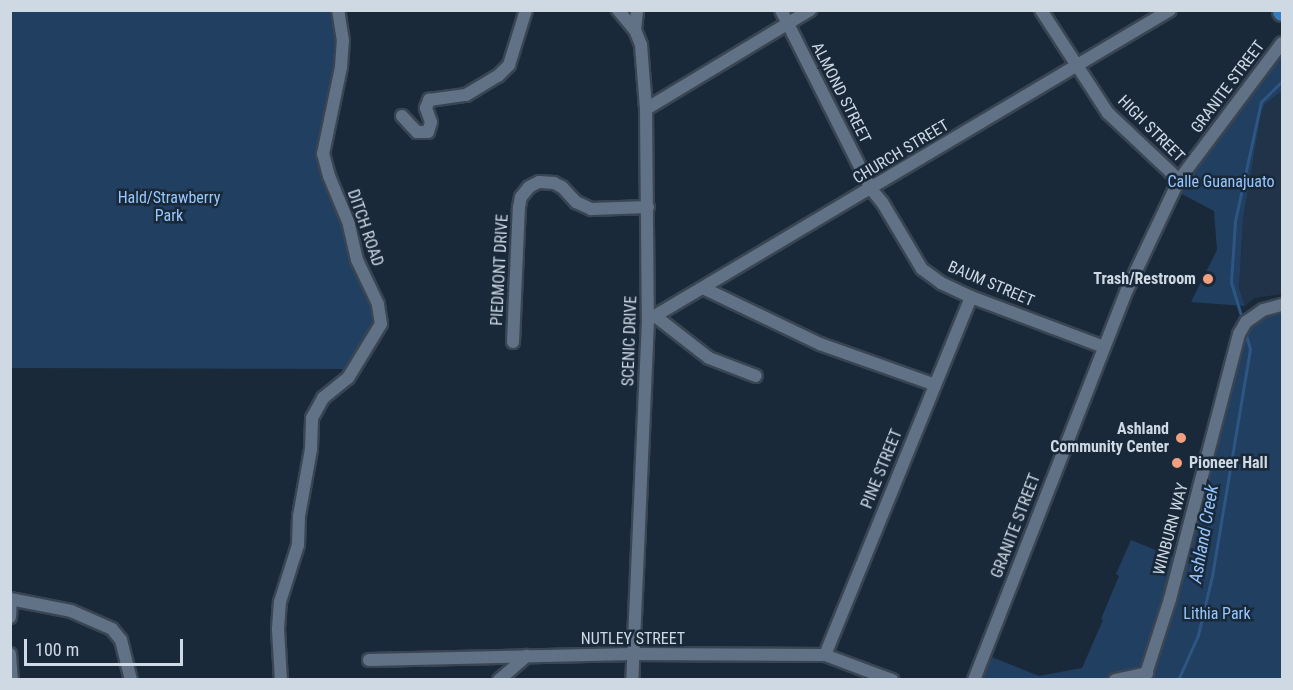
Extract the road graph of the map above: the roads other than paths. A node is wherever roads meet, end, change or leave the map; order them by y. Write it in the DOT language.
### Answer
graph roads {
  1 [pos="338,10"];
  2 [pos="526,10"];
  3 [pos="618,10"];
  4 [pos="637,10"];
  5 [pos="781,10"];
  6 [pos="810,10"];
  7 [pos="1041,10"];
  8 [pos="1170,10"];
  9 [pos="788,24"];
  10 [pos="635,30"];
  11 [pos="1282,43"];
  12 [pos="1076,65"];
  13 [pos="646,109"];
  14 [pos="402,116"];
  15 [pos="1179,180"];
  16 [pos="871,189"];
  17 [pos="648,207"];
  18 [pos="703,288"];
  19 [pos="970,297"];
  20 [pos="1282,305"];
  21 [pos="652,318"];
  22 [pos="513,342"];
  23 [pos="1104,347"];
  24 [pos="756,376"];
  25 [pos="933,384"];
  26 [pos="11,599"];
  27 [pos="10,617"];
  28 [pos="10,654"];
  29 [pos="632,654"];
  30 [pos="825,655"];
  31 [pos="527,656"];
  32 [pos="369,660"];
  33 [pos="1145,676"];
  34 [pos="12,680"];
  35 [pos="131,680"];
  36 [pos="281,680"];
  37 [pos="499,680"];
  38 [pos="632,680"];
  39 [pos="892,680"];
  40 [pos="974,680"];
  41 [pos="1114,680"];
  1 -- 36 [label="street, DITCH ROAD"];
  2 -- 14 [label="street"];
  3 -- 10 [label="street, SCENIC DRIVE"];
  4 -- 10 [label="street"];
  5 -- 9 [label="street, ALMOND STREET"];
  6 -- 9 [label="street"];
  7 -- 12 [label="street, HIGH STREET"];
  8 -- 12 [label="street, CHURCH STREET"];
  9 -- 13 [label="street"];
  9 -- 16 [label="street, ALMOND STREET"];
  10 -- 13 [label="street, SCENIC DRIVE"];
  11 -- 15 [label="street, GRANITE STREET"];
  12 -- 15 [label="street, HIGH STREET"];
  12 -- 16 [label="street, CHURCH STREET"];
  13 -- 17 [label="street, SCENIC DRIVE"];
  15 -- 23 [label="street, GRANITE STREET"];
  16 -- 18 [label="street, CHURCH STREET"];
  16 -- 19 [label="street, BAUM STREET"];
  17 -- 21 [label="street, SCENIC DRIVE"];
  17 -- 22 [label="street, PIEDMONT DRIVE"];
  18 -- 21 [label="street, CHURCH STREET"];
  18 -- 25 [label="street"];
  19 -- 23 [label="street, BAUM STREET"];
  19 -- 25 [label="street, PINE STREET"];
  20 -- 33 [label="street, WINBURN WAY"];
  21 -- 24 [label="street"];
  21 -- 29 [label="street, SCENIC DRIVE"];
  23 -- 40 [label="street, GRANITE STREET"];
  25 -- 30 [label="street, PINE STREET"];
  26 -- 27 [label="street"];
  26 -- 35 [label="street"];
  28 -- 34 [label="street"];
  29 -- 30 [label="street, NUTLEY STREET"];
  29 -- 31 [label="street, NUTLEY STREET"];
  29 -- 38 [label="street, SCENIC DRIVE"];
  30 -- 39 [label="street, NUTLEY STREET"];
  31 -- 32 [label="street, NUTLEY STREET"];
  31 -- 37 [label="street"];
  33 -- 41 [label="street"];
}
